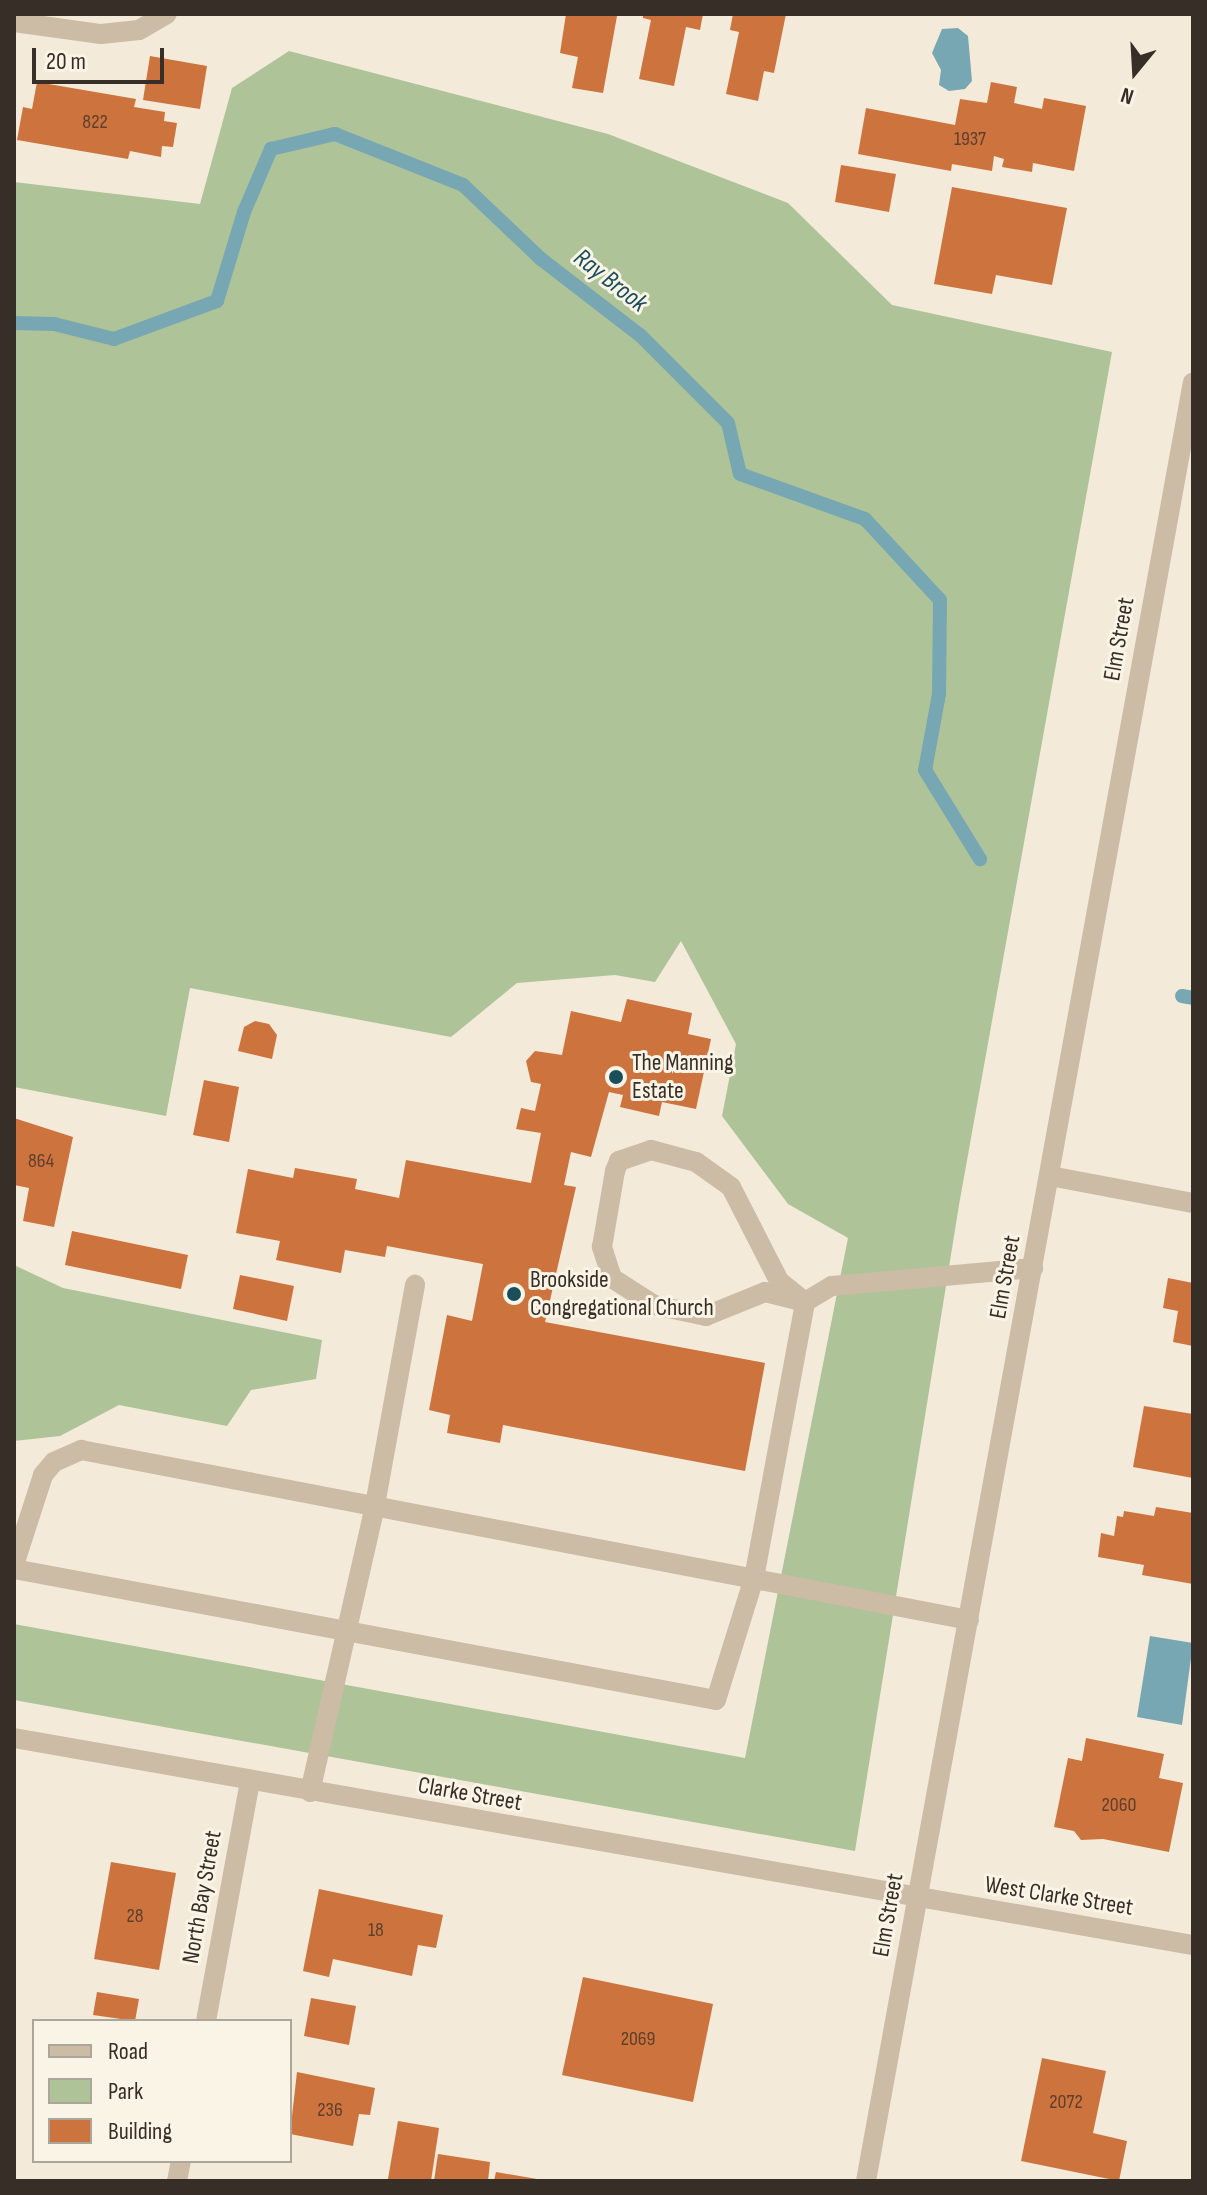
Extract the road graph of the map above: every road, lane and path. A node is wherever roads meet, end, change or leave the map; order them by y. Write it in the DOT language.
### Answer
graph roads {
  1 [pos="167,14"];
  2 [pos="14,22"];
  3 [pos="1193,382"];
  4 [pos="1187,439"];
  5 [pos="1050,1176"];
  6 [pos="1193,1203"];
  7 [pos="1033,1268"];
  8 [pos="415,1285"];
  9 [pos="805,1302"];
  10 [pos="375,1505"];
  11 [pos="14,1567"];
  12 [pos="754,1578"];
  13 [pos="969,1620"];
  14 [pos="348,1633"];
  15 [pos="14,1738"];
  16 [pos="250,1782"];
  17 [pos="310,1792"];
  18 [pos="917,1898"];
  19 [pos="1193,1945"];
  20 [pos="206,2019"];
  21 [pos="866,2181"];
  1 -- 2 [label="street"];
  3 -- 4 [label="street, Elm Street"];
  4 -- 5 [label="street, Elm Street"];
  5 -- 6 [label="street"];
  5 -- 7 [label="street, Elm Street"];
  7 -- 9 [label="street"];
  7 -- 13 [label="street, Elm Street"];
  8 -- 10 [label="street"];
  9 -- 9 [label="street"];
  9 -- 12 [label="street"];
  10 -- 11 [label="street"];
  10 -- 12 [label="street"];
  10 -- 14 [label="street"];
  11 -- 14 [label="street"];
  12 -- 13 [label="street"];
  12 -- 14 [label="street"];
  13 -- 18 [label="street, Elm Street"];
  14 -- 17 [label="street"];
  15 -- 16 [label="street, Clarke Street"];
  16 -- 17 [label="street, Clarke Street"];
  16 -- 20 [label="street, North Bay Street"];
  17 -- 18 [label="street, Clarke Street"];
  18 -- 19 [label="street, West Clarke Street"];
  18 -- 21 [label="street, Elm Street"];
}
